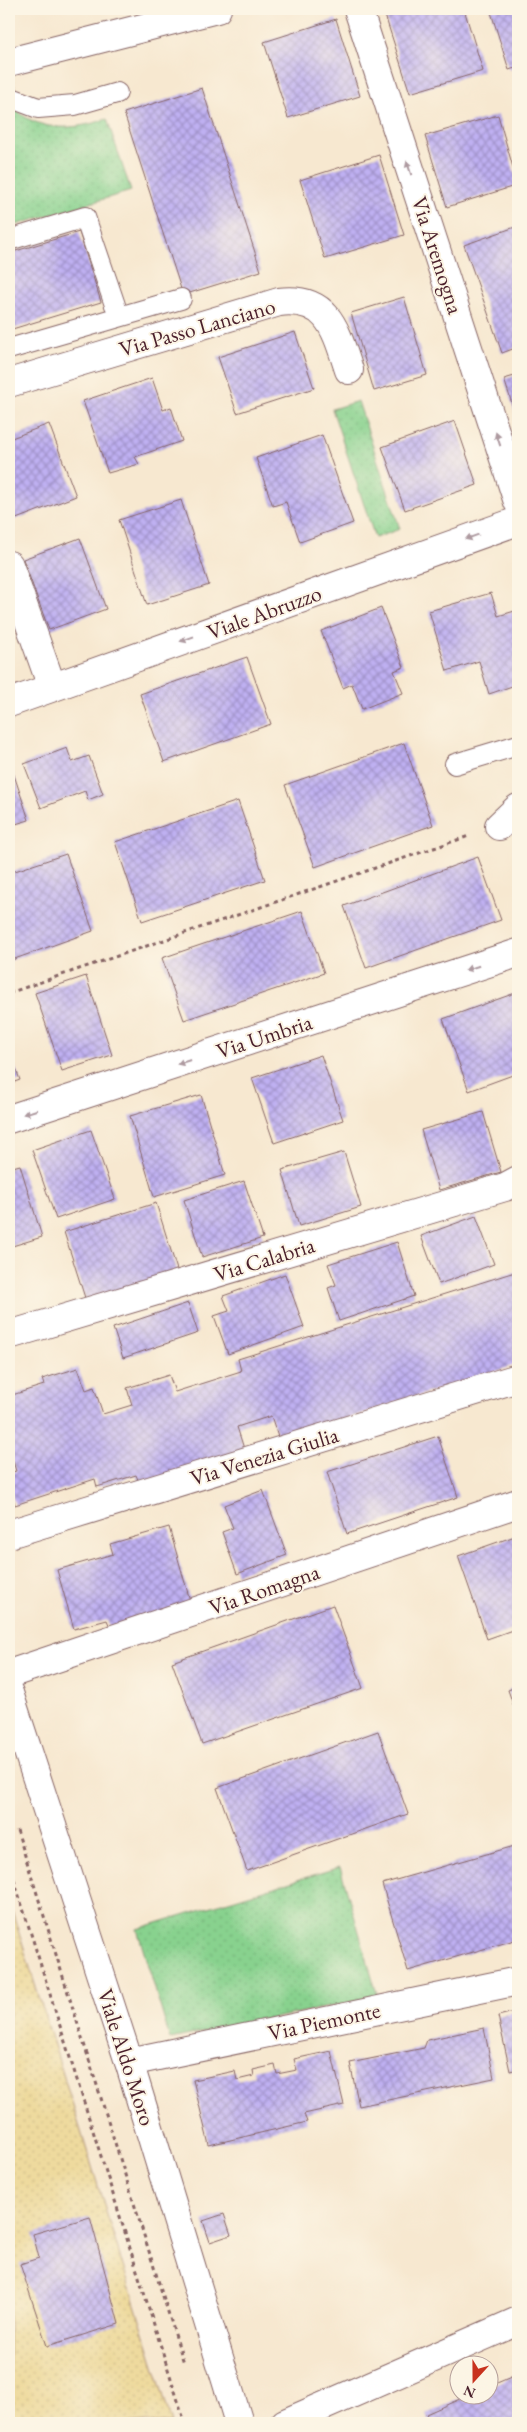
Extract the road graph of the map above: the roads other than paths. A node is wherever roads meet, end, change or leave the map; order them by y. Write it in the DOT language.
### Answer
graph roads {
  1 [pos="217,9"];
  2 [pos="358,9"];
  3 [pos="9,62"];
  4 [pos="117,93"];
  5 [pos="9,95"];
  6 [pos="9,240"];
  7 [pos="182,299"];
  8 [pos="115,305"];
  9 [pos="9,349"];
  10 [pos="349,370"];
  11 [pos="9,383"];
  12 [pos="518,502"];
  13 [pos="518,521"];
  14 [pos="9,565"];
  15 [pos="52,687"];
  16 [pos="9,702"];
  17 [pos="518,745"];
  18 [pos="455,764"];
  19 [pos="518,953"];
  20 [pos="9,1119"];
  21 [pos="518,1180"];
  22 [pos="9,1335"];
  23 [pos="518,1378"];
  24 [pos="518,1503"];
  25 [pos="9,1534"];
  26 [pos="9,1674"];
  27 [pos="9,1693"];
  28 [pos="518,1981"];
  29 [pos="129,2062"];
  30 [pos="518,2321"];
  31 [pos="239,2423"];
  32 [pos="284,2423"];
  1 -- 3 [label="street"];
  12 -- 2 [label="street, Via Aremogna, one-way"];
  4 -- 5 [label="lane"];
  6 -- 8 [label="lane"];
  7 -- 9 [label="lane"];
  10 -- 11 [label="street, Via Passo Lanciano"];
  13 -- 15 [label="street, Viale Abruzzo, one-way"];
  14 -- 15 [label="street"];
  15 -- 16 [label="street, Viale Abruzzo"];
  17 -- 18 [label="lane"];
  19 -- 20 [label="street, Via Umbria, one-way"];
  21 -- 22 [label="street, Via Calabria"];
  23 -- 25 [label="street, Via Venezia Giulia"];
  24 -- 26 [label="street, Via Romagna"];
  27 -- 29 [label="street, Viale Aldo Moro"];
  28 -- 29 [label="street, Via Piemonte"];
  29 -- 31 [label="street, Viale Aldo Moro"];
  30 -- 32 [label="street"];
}
